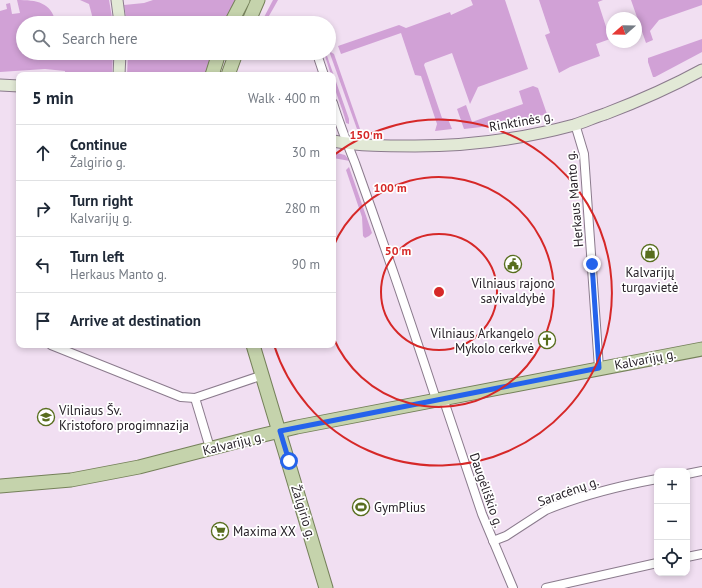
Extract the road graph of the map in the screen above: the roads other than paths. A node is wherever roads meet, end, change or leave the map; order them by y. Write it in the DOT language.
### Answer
graph roads {
  1 [pos="117,0"];
  2 [pos="244,0"];
  3 [pos="258,0"];
  4 [pos="119,16"];
  5 [pos="236,16"];
  6 [pos="251,16"];
  7 [pos="120,60"];
  8 [pos="217,60"];
  9 [pos="233,60"];
  10 [pos="319,60"];
  11 [pos="702,70"];
  12 [pos="119,72"];
  13 [pos="213,72"];
  14 [pos="229,72"];
  15 [pos="323,72"];
  16 [pos="0,85"];
  17 [pos="16,86"];
  18 [pos="336,113"];
  19 [pos="575,124"];
  20 [pos="336,142"];
  21 [pos="347,144"];
  22 [pos="58,348"];
  23 [pos="254,348"];
  24 [pos="702,349"];
  25 [pos="599,368"];
  26 [pos="263,375"];
  27 [pos="195,398"];
  28 [pos="440,399"];
  29 [pos="280,431"];
  30 [pos="210,448"];
  31 [pos="702,471"];
  32 [pos="690,473"];
  33 [pos="654,480"];
  34 [pos="0,486"];
  35 [pos="493,541"];
  36 [pos="702,554"];
  37 [pos="690,556"];
  38 [pos="654,565"];
  39 [pos="326,588"];
  40 [pos="513,588"];
  41 [pos="546,588"];
  1 -- 4 [label="main road"];
  2 -- 5 [label="main road"];
  3 -- 6 [label="main road"];
  7 -- 12 [label="main road"];
  8 -- 13 [label="main road"];
  9 -- 14 [label="main road"];
  10 -- 15 [label="street"];
  11 -- 19 [label="main road, Rinktinės g."];
  16 -- 17 [label="main road"];
  18 -- 21 [label="street, Daugėliškio g."];
  19 -- 21 [label="main road, Rinktinės g."];
  19 -- 25 [label="street, Herkaus Manto g."];
  20 -- 21 [label="main road, Rinktinės g."];
  21 -- 28 [label="street, Daugėliškio g."];
  22 -- 27 [label="street"];
  23 -- 26 [label="main road, Žalgirio g."];
  24 -- 25 [label="main road, Kalvarijų g."];
  25 -- 28 [label="main road, Kalvarijų g."];
  26 -- 27 [label="street"];
  26 -- 29 [label="main road, Žalgirio g."];
  27 -- 30 [label="street"];
  28 -- 29 [label="main road, Kalvarijų g."];
  28 -- 35 [label="street, Daugėliškio g."];
  29 -- 30 [label="main road, Kalvarijų g."];
  29 -- 39 [label="main road, Žalgirio g."];
  30 -- 34 [label="main road, Kalvarijų g."];
  31 -- 32 [label="street"];
  33 -- 35 [label="street, Saracėnų g."];
  35 -- 40 [label="street, Daugėliškio g."];
  36 -- 37 [label="street"];
  38 -- 41 [label="street"];
}
